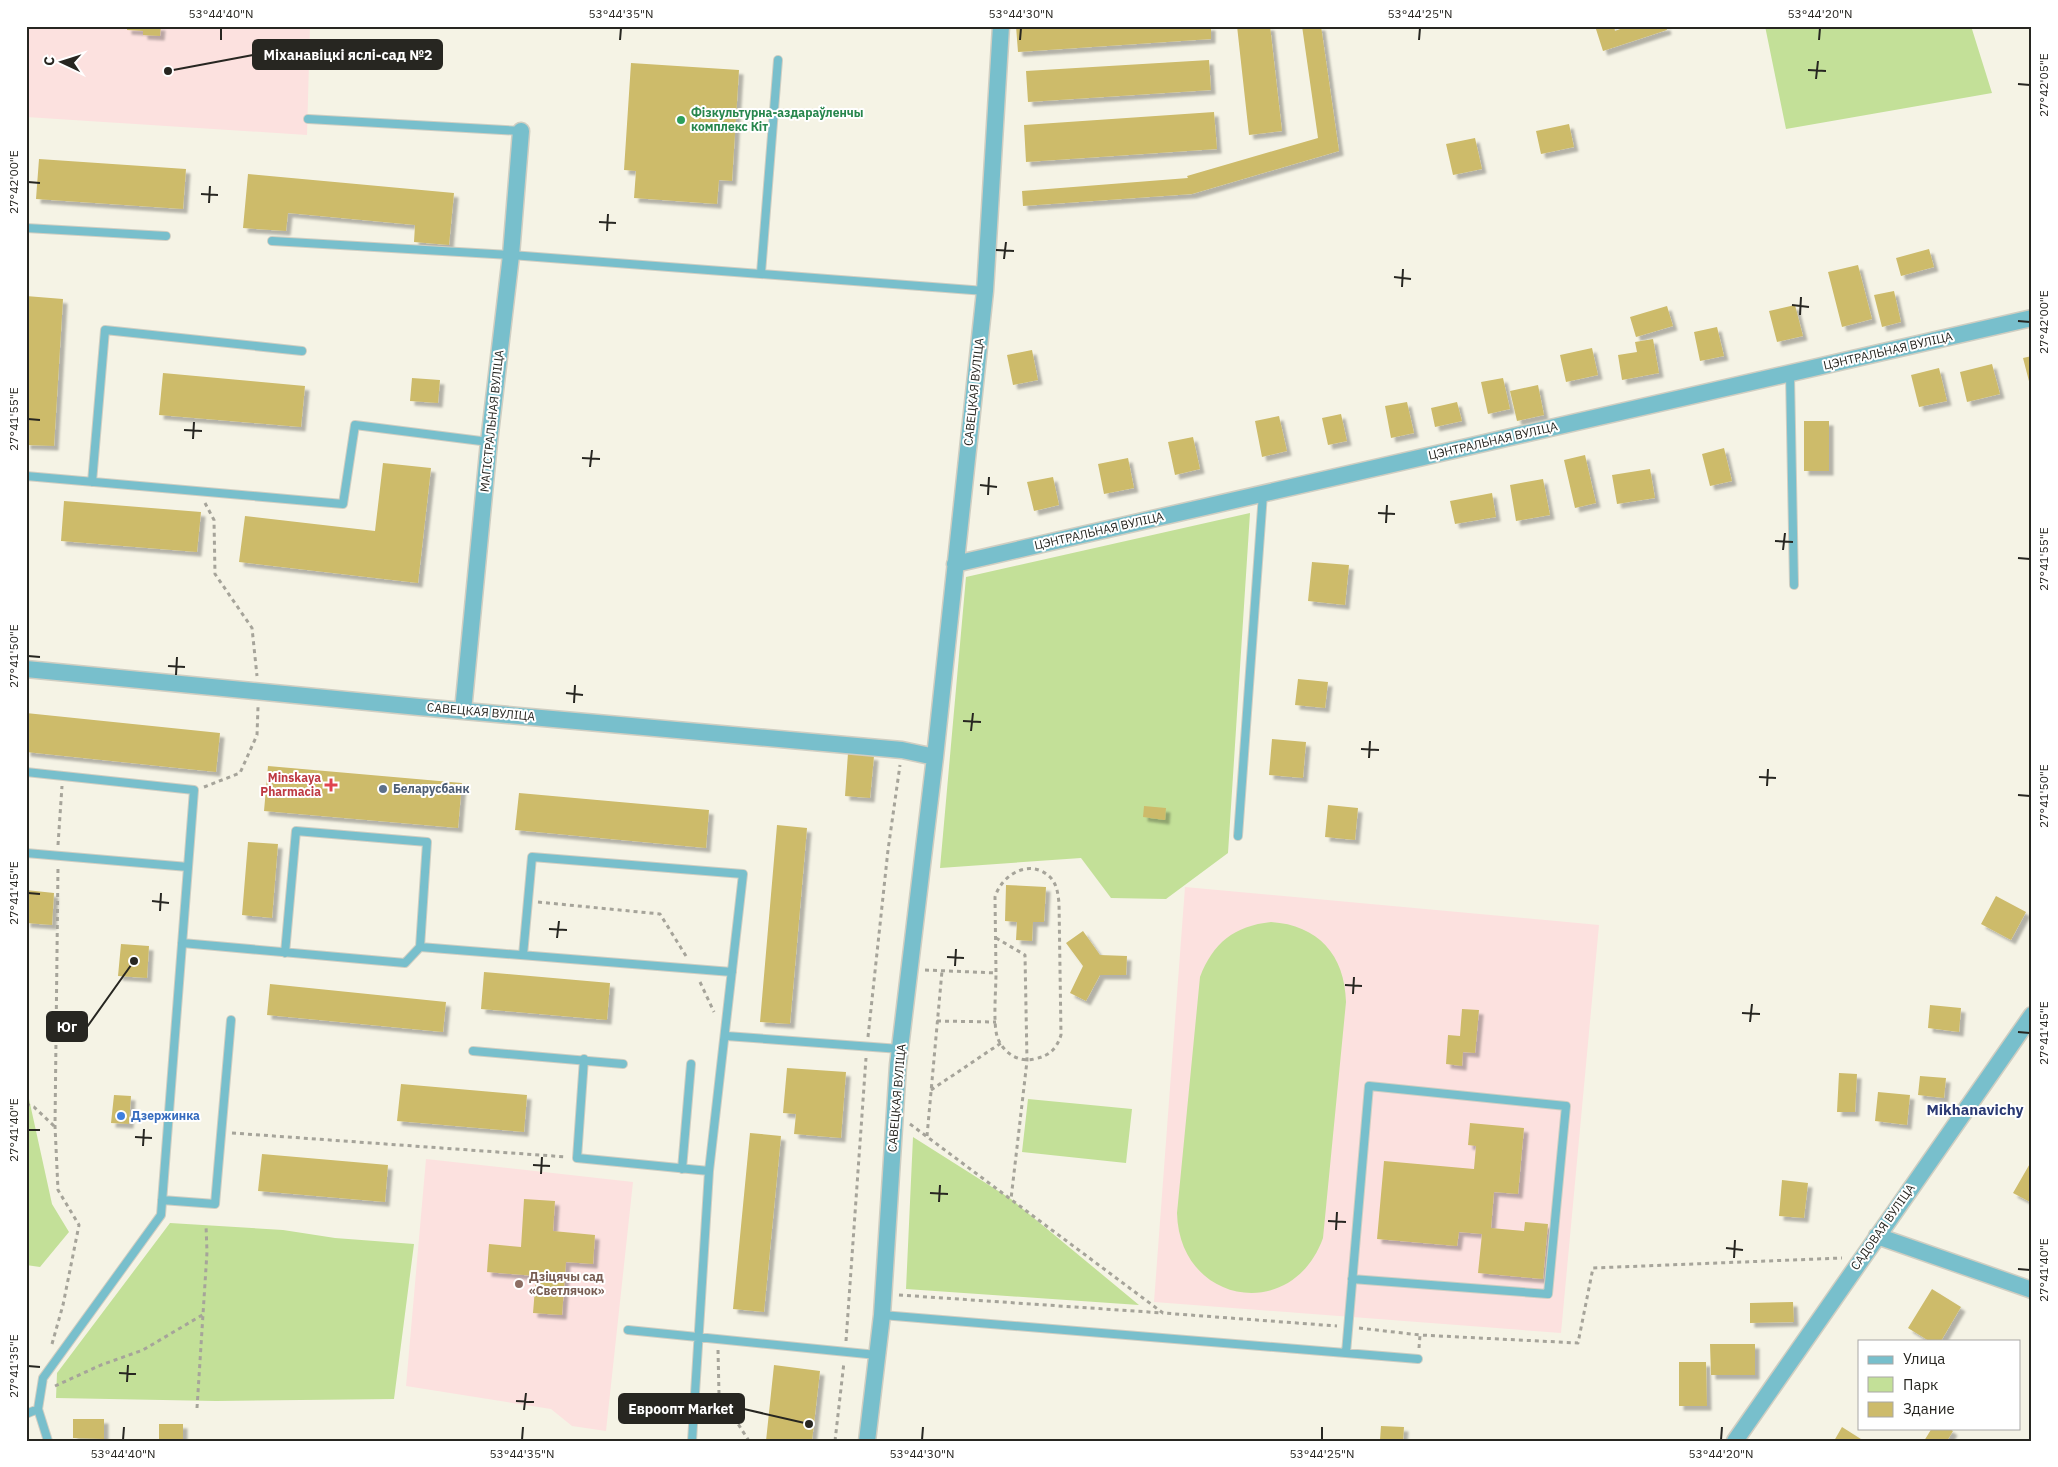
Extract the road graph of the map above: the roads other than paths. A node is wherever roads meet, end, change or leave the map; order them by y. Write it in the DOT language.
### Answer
graph roads {
  1 [pos="1001,26"];
  2 [pos="778,60"];
  3 [pos="308,119"];
  4 [pos="521,131"];
  5 [pos="26,228"];
  6 [pos="166,236"];
  7 [pos="272,242"];
  8 [pos="512,255"];
  9 [pos="761,273"];
  10 [pos="985,290"];
  11 [pos="2032,318"];
  12 [pos="302,351"];
  13 [pos="1790,374"];
  14 [pos="489,442"];
  15 [pos="26,476"];
  16 [pos="92,482"];
  17 [pos="1263,494"];
  18 [pos="955,564"];
  19 [pos="1794,585"];
  20 [pos="26,669"];
  21 [pos="464,711"];
  22 [pos="935,757"];
  23 [pos="26,772"];
  24 [pos="1238,836"];
  25 [pos="26,853"];
  26 [pos="188,867"];
  27 [pos="182,943"];
  28 [pos="420,947"];
  29 [pos="285,952"];
  30 [pos="523,955"];
  31 [pos="732,972"];
  32 [pos="2032,1015"];
  33 [pos="231,1020"];
  34 [pos="726,1036"];
  35 [pos="900,1049"];
  36 [pos="473,1052"];
  37 [pos="584,1059"];
  38 [pos="623,1064"];
  39 [pos="691,1064"];
  40 [pos="682,1169"];
  41 [pos="709,1171"];
  42 [pos="162,1200"];
  43 [pos="1877,1236"];
  44 [pos="1352,1279"];
  45 [pos="2032,1290"];
  46 [pos="882,1315"];
  47 [pos="628,1330"];
  48 [pos="697,1337"];
  49 [pos="1346,1353"];
  50 [pos="877,1355"];
  51 [pos="1418,1358"];
  52 [pos="38,1409"];
  53 [pos="26,1414"];
  54 [pos="48,1441"];
  55 [pos="692,1441"];
  56 [pos="867,1441"];
  57 [pos="1735,1441"];
  1 -- 10 [label="street, САВЕЦКАЯ ВУЛІЦА"];
  2 -- 9 [label="lane"];
  3 -- 4 [label="lane"];
  4 -- 8 [label="street, МАГІСТРАЛЬНАЯ ВУЛІЦА"];
  5 -- 6 [label="lane"];
  7 -- 8 [label="lane"];
  8 -- 9 [label="lane"];
  8 -- 14 [label="street, МАГІСТРАЛЬНАЯ ВУЛІЦА"];
  9 -- 10 [label="lane"];
  10 -- 18 [label="street, САВЕЦКАЯ ВУЛІЦА"];
  11 -- 13 [label="street, ЦЭНТРАЛЬНАЯ ВУЛІЦА"];
  12 -- 16 [label="lane"];
  13 -- 17 [label="street, ЦЭНТРАЛЬНАЯ ВУЛІЦА"];
  13 -- 19 [label="lane"];
  14 -- 16 [label="lane"];
  14 -- 21 [label="street, МАГІСТРАЛЬНАЯ ВУЛІЦА"];
  15 -- 16 [label="lane"];
  17 -- 18 [label="street, ЦЭНТРАЛЬНАЯ ВУЛІЦА"];
  17 -- 24 [label="lane"];
  18 -- 22 [label="street, САВЕЦКАЯ ВУЛІЦА"];
  20 -- 21 [label="street, САВЕЦКАЯ ВУЛІЦА"];
  21 -- 22 [label="street, САВЕЦКАЯ ВУЛІЦА"];
  22 -- 35 [label="street, САВЕЦКАЯ ВУЛІЦА"];
  23 -- 26 [label="lane"];
  25 -- 26 [label="lane"];
  26 -- 27 [label="lane"];
  27 -- 29 [label="lane"];
  27 -- 42 [label="lane"];
  28 -- 29 [label="lane"];
  28 -- 29 [label="lane"];
  28 -- 30 [label="lane"];
  30 -- 31 [label="lane"];
  30 -- 31 [label="lane"];
  31 -- 34 [label="lane"];
  32 -- 43 [label="street, САДОВАЯ ВУЛІЦА"];
  33 -- 42 [label="lane"];
  34 -- 35 [label="lane"];
  34 -- 41 [label="lane"];
  35 -- 46 [label="street, САВЕЦКАЯ ВУЛІЦА"];
  36 -- 37 [label="lane"];
  37 -- 38 [label="lane"];
  37 -- 40 [label="lane"];
  39 -- 40 [label="lane"];
  40 -- 41 [label="lane"];
  41 -- 48 [label="lane"];
  42 -- 52 [label="lane"];
  43 -- 45 [label="street"];
  43 -- 57 [label="street, САДОВАЯ ВУЛІЦА"];
  44 -- 44 [label="lane"];
  44 -- 49 [label="lane"];
  46 -- 49 [label="lane"];
  46 -- 50 [label="street, САВЕЦКАЯ ВУЛІЦА"];
  47 -- 48 [label="lane"];
  48 -- 50 [label="lane"];
  48 -- 55 [label="lane"];
  49 -- 51 [label="lane"];
  50 -- 56 [label="street, САВЕЦКАЯ ВУЛІЦА"];
  52 -- 53 [label="lane"];
  52 -- 54 [label="lane"];
}
